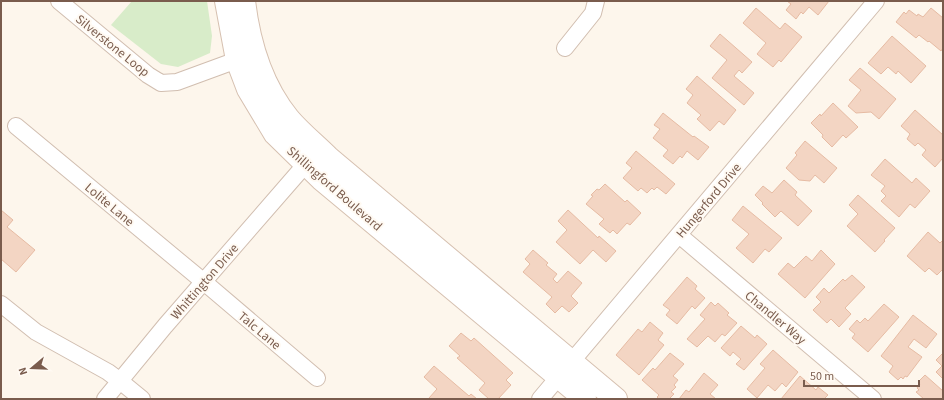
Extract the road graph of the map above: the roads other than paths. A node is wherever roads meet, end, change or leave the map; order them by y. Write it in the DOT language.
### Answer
graph roads {
  1 [pos="60,1"];
  2 [pos="226,1"];
  3 [pos="244,1"];
  4 [pos="596,1"];
  5 [pos="876,1"];
  6 [pos="565,48"];
  7 [pos="236,60"];
  8 [pos="16,126"];
  9 [pos="305,165"];
  10 [pos="679,235"];
  11 [pos="204,282"];
  12 [pos="1,304"];
  13 [pos="495,309"];
  14 [pos="565,369"];
  15 [pos="317,378"];
  16 [pos="120,381"];
  17 [pos="105,399"];
  18 [pos="142,399"];
  19 [pos="540,399"];
  20 [pos="585,399"];
  21 [pos="616,399"];
  22 [pos="874,399"];
  1 -- 7 [label="street, Silverstone Loop"];
  2 -- 7 [label="street, Shillingford Boulevard"];
  3 -- 13 [label="street, Shillingford Boulevard"];
  4 -- 6 [label="street"];
  5 -- 10 [label="street, Hungerford Drive"];
  7 -- 9 [label="street, Shillingford Boulevard"];
  8 -- 11 [label="street, Lolite Lane"];
  9 -- 11 [label="street, Whittington Drive"];
  9 -- 13 [label="street, Shillingford Boulevard"];
  10 -- 14 [label="street, Hungerford Drive"];
  10 -- 22 [label="street, Chandler Way"];
  11 -- 15 [label="street, Talc Lane"];
  11 -- 16 [label="street, Whittington Drive"];
  12 -- 16 [label="street"];
  13 -- 14 [label="street, Shillingford Boulevard"];
  14 -- 19 [label="street, Hungerford Drive"];
  14 -- 20 [label="street, Shillingford Boulevard"];
  14 -- 21 [label="street, Shillingford Boulevard"];
  16 -- 17 [label="street, Whittington Drive"];
  16 -- 18 [label="street"];
}
